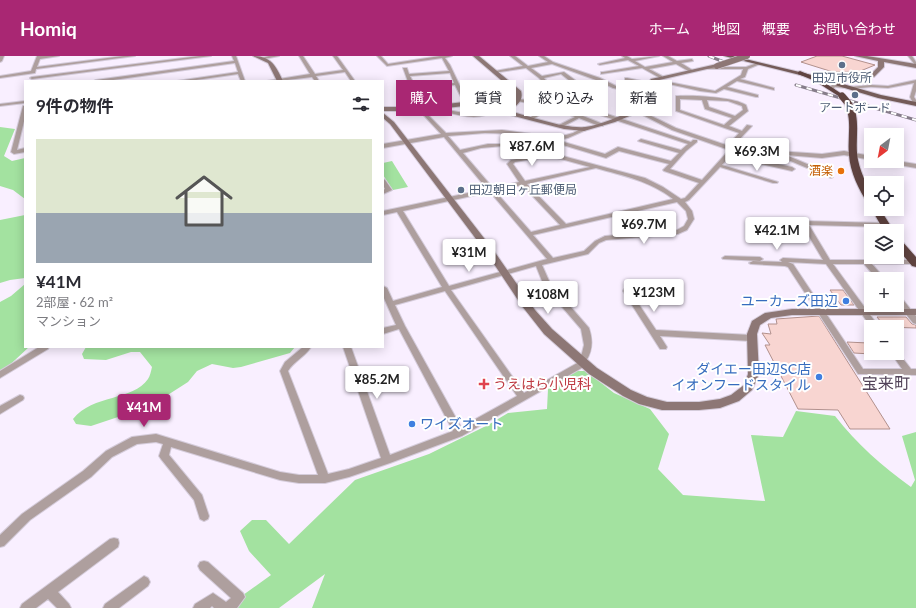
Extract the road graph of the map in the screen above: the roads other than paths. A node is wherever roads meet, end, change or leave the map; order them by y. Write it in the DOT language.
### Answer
graph roads {
  1 [pos="2,56"];
  2 [pos="57,56"];
  3 [pos="133,56"];
  4 [pos="138,56"];
  5 [pos="209,56"];
  6 [pos="234,56"];
  7 [pos="256,56"];
  8 [pos="277,56"];
  9 [pos="301,56"];
  10 [pos="335,56"];
  11 [pos="379,56"];
  12 [pos="412,56"];
  13 [pos="443,56"];
  14 [pos="450,56"];
  15 [pos="476,56"];
  16 [pos="512,56"];
  17 [pos="541,56"];
  18 [pos="624,56"];
  19 [pos="657,56"];
  20 [pos="665,56"];
  21 [pos="727,56"];
  22 [pos="747,56"];
  23 [pos="858,56"];
  24 [pos="910,56"];
  25 [pos="39,57"];
  26 [pos="264,58"];
  27 [pos="630,60"];
  28 [pos="692,60"];
  29 [pos="0,61"];
  30 [pos="416,61"];
  31 [pos="236,62"];
  32 [pos="676,62"];
  33 [pos="883,62"];
  34 [pos="552,63"];
  35 [pos="600,64"];
  36 [pos="758,64"];
  37 [pos="138,65"];
  38 [pos="916,66"];
  39 [pos="528,67"];
  40 [pos="643,67"];
  41 [pos="708,68"];
  42 [pos="746,68"];
  43 [pos="405,69"];
  44 [pos="34,70"];
  45 [pos="345,71"];
  46 [pos="692,71"];
  47 [pos="451,72"];
  48 [pos="496,72"];
  49 [pos="240,73"];
  50 [pos="603,73"];
  51 [pos="800,73"];
  52 [pos="138,75"];
  53 [pos="313,75"];
  54 [pos="407,75"];
  55 [pos="541,76"];
  56 [pos="0,77"];
  57 [pos="662,77"];
  58 [pos="32,80"];
  59 [pos="103,80"];
  60 [pos="139,80"];
  61 [pos="186,80"];
  62 [pos="244,80"];
  63 [pos="279,80"];
  64 [pos="316,80"];
  65 [pos="352,80"];
  66 [pos="409,80"];
  67 [pos="544,80"];
  68 [pos="572,80"];
  69 [pos="653,80"];
  70 [pos="737,80"];
  71 [pos="819,80"];
  72 [pos="916,82"];
  73 [pos="452,84"];
  74 [pos="457,84"];
  75 [pos="672,84"];
  76 [pos="695,84"];
  77 [pos="616,87"];
  78 [pos="847,87"];
  79 [pos="725,88"];
  80 [pos="772,89"];
  81 [pos="460,90"];
  82 [pos="833,90"];
  83 [pos="706,91"];
  84 [pos="756,96"];
  85 [pos="687,97"];
  86 [pos="704,98"];
  87 [pos="519,100"];
  88 [pos="524,101"];
  89 [pos="24,102"];
  90 [pos="516,102"];
  91 [pos="916,104"];
  92 [pos="0,105"];
  93 [pos="384,108"];
  94 [pos="396,108"];
  95 [pos="24,115"];
  96 [pos="384,115"];
  97 [pos="516,115"];
  98 [pos="427,116"];
  99 [pos="535,116"];
  100 [pos="606,116"];
  101 [pos="626,116"];
  102 [pos="647,116"];
  103 [pos="580,117"];
  104 [pos="531,118"];
  105 [pos="736,118"];
  106 [pos="618,120"];
  107 [pos="601,125"];
  108 [pos="560,126"];
  109 [pos="749,126"];
  110 [pos="725,127"];
  111 [pos="584,129"];
  112 [pos="24,133"];
  113 [pos="743,133"];
  114 [pos="19,134"];
  115 [pos="445,135"];
  116 [pos="699,138"];
  117 [pos="553,139"];
  118 [pos="641,141"];
  119 [pos="406,143"];
  120 [pos="692,144"];
  121 [pos="384,146"];
  122 [pos="731,149"];
  123 [pos="24,150"];
  124 [pos="459,152"];
  125 [pos="682,152"];
  126 [pos="779,154"];
  127 [pos="550,155"];
  128 [pos="728,155"];
  129 [pos="853,155"];
  130 [pos="864,157"];
  131 [pos="672,163"];
  132 [pos="904,164"];
  133 [pos="718,165"];
  134 [pos="916,166"];
  135 [pos="595,167"];
  136 [pos="792,169"];
  137 [pos="832,176"];
  138 [pos="384,182"];
  139 [pos="702,182"];
  140 [pos="775,182"];
  141 [pos="524,183"];
  142 [pos="864,187"];
  143 [pos="492,190"];
  144 [pos="384,192"];
  145 [pos="449,200"];
  146 [pos="678,201"];
  147 [pos="399,210"];
  148 [pos="384,213"];
  149 [pos="564,226"];
  150 [pos="864,227"];
  151 [pos="530,234"];
  152 [pos="904,250"];
  153 [pos="726,258"];
  154 [pos="551,260"];
  155 [pos="828,262"];
  156 [pos="864,262"];
  157 [pos="753,263"];
  158 [pos="904,263"];
  159 [pos="915,263"];
  160 [pos="538,264"];
  161 [pos="868,264"];
  162 [pos="875,272"];
  163 [pos="506,273"];
  164 [pos="447,289"];
  165 [pos="384,290"];
  166 [pos="648,295"];
  167 [pos="390,304"];
  168 [pos="904,305"];
  169 [pos="822,311"];
  170 [pos="863,312"];
  171 [pos="912,312"];
  172 [pos="869,320"];
  173 [pos="916,321"];
  174 [pos="401,326"];
  175 [pos="384,331"];
  176 [pos="655,333"];
  177 [pos="751,338"];
  178 [pos="663,347"];
  179 [pos="43,348"];
  180 [pos="306,348"];
  181 [pos="347,348"];
  182 [pos="902,360"];
  183 [pos="583,362"];
  184 [pos="913,372"];
  185 [pos="0,374"];
  186 [pos="522,397"];
  187 [pos="20,398"];
  188 [pos="0,410"];
  189 [pos="459,433"];
  190 [pos="168,442"];
  191 [pos="387,460"];
  192 [pos="325,478"];
  193 [pos="204,516"];
  194 [pos="0,542"];
  195 [pos="114,543"];
  196 [pos="204,566"];
  197 [pos="144,582"];
  198 [pos="49,591"];
  199 [pos="26,608"];
  200 [pos="65,608"];
  201 [pos="109,608"];
  202 [pos="199,608"];
  203 [pos="226,608"];
  1 -- 29 [label="street"];
  2 -- 25 [label="street"];
  3 -- 44 [label="street"];
  4 -- 37 [label="street"];
  5 -- 37 [label="street"];
  6 -- 31 [label="street"];
  7 -- 26 [label="street"];
  8 -- 26 [label="street"];
  9 -- 53 [label="street"];
  10 -- 45 [label="street"];
  11 -- 30 [label="street"];
  12 -- 30 [label="street"];
  13 -- 14 [label="street"];
  13 -- 30 [label="street"];
  13 -- 47 [label="street"];
  15 -- 48 [label="street"];
  16 -- 39 [label="street"];
  17 -- 34 [label="street"];
  18 -- 27 [label="street"];
  19 -- 27 [label="street"];
  20 -- 32 [label="street"];
  21 -- 36 [label="main road"];
  22 -- 41 [label="street, bridge"];
  23 -- 33 [label="street"];
  24 -- 38 [label="street"];
  25 -- 44 [label="street"];
  26 -- 63 [label="street"];
  27 -- 35 [label="street"];
  27 -- 40 [label="street"];
  28 -- 32 [label="street"];
  31 -- 49 [label="street"];
  31 -- 52 [label="street"];
  32 -- 40 [label="street"];
  32 -- 46 [label="street"];
  33 -- 38 [label="street"];
  33 -- 71 [label="street"];
  34 -- 39 [label="street"];
  34 -- 77 [label="street"];
  36 -- 42 [label="street"];
  36 -- 51 [label="main road"];
  37 -- 52 [label="street"];
  37 -- 58 [label="street"];
  39 -- 48 [label="street"];
  39 -- 55 [label="street"];
  40 -- 50 [label="street"];
  40 -- 57 [label="street"];
  41 -- 42 [label="street"];
  41 -- 46 [label="street"];
  42 -- 70 [label="street"];
  43 -- 54 [label="street"];
  44 -- 56 [label="street"];
  44 -- 58 [label="street"];
  45 -- 53 [label="street"];
  45 -- 65 [label="street"];
  46 -- 57 [label="street"];
  47 -- 54 [label="street"];
  47 -- 74 [label="street"];
  48 -- 87 [label="street"];
  49 -- 61 [label="street"];
  49 -- 62 [label="street"];
  51 -- 71 [label="highway"];
  52 -- 59 [label="street"];
  52 -- 60 [label="street"];
  53 -- 63 [label="street"];
  53 -- 64 [label="street"];
  54 -- 66 [label="street"];
  55 -- 67 [label="street"];
  55 -- 68 [label="street"];
  57 -- 69 [label="street"];
  57 -- 76 [label="street"];
  70 -- 79 [label="street"];
  70 -- 80 [label="street"];
  71 -- 78 [label="main road"];
  71 -- 82 [label="highway"];
  72 -- 78 [label="street"];
  72 -- 91 [label="street"];
  73 -- 74 [label="street"];
  74 -- 81 [label="street"];
  75 -- 83 [label="street"];
  78 -- 82 [label="street"];
  78 -- 91 [label="main road"];
  79 -- 83 [label="street"];
  79 -- 84 [label="street"];
  82 -- 129 [label="highway, bridge"];
  83 -- 85 [label="street"];
  85 -- 86 [label="street"];
  85 -- 110 [label="street"];
  86 -- 105 [label="street"];
  86 -- 105 [label="street"];
  87 -- 88 [label="street"];
  87 -- 90 [label="street"];
  89 -- 92 [label="street"];
  93 -- 94 [label="street"];
  95 -- 114 [label="street"];
  96 -- 119 [label="street"];
  97 -- 104 [label="street"];
  98 -- 115 [label="street"];
  99 -- 104 [label="street"];
  100 -- 106 [label="street"];
  101 -- 106 [label="street"];
  102 -- 116 [label="street"];
  103 -- 107 [label="street"];
  103 -- 108 [label="street"];
  104 -- 108 [label="street"];
  105 -- 110 [label="street"];
  106 -- 107 [label="street"];
  106 -- 120 [label="street"];
  107 -- 111 [label="street"];
  108 -- 111 [label="street"];
  109 -- 113 [label="street"];
  110 -- 113 [label="street"];
  111 -- 117 [label="street"];
  112 -- 114 [label="street"];
  113 -- 122 [label="street"];
  114 -- 123 [label="street"];
  115 -- 117 [label="street"];
  115 -- 119 [label="street"];
  115 -- 124 [label="street"];
  116 -- 120 [label="street"];
  116 -- 122 [label="street"];
  117 -- 131 [label="street"];
  118 -- 125 [label="street"];
  119 -- 121 [label="street"];
  119 -- 145 [label="street"];
  120 -- 125 [label="street"];
  122 -- 126 [label="street"];
  122 -- 128 [label="street"];
  124 -- 127 [label="street"];
  124 -- 143 [label="street"];
  125 -- 131 [label="street"];
  126 -- 129 [label="street"];
  126 -- 137 [label="street"];
  127 -- 135 [label="street"];
  127 -- 141 [label="street"];
  128 -- 133 [label="street"];
  128 -- 136 [label="street"];
  129 -- 130 [label="street"];
  129 -- 142 [label="highway"];
  131 -- 139 [label="street"];
  132 -- 134 [label="street"];
  133 -- 139 [label="street"];
  133 -- 140 [label="street"];
  135 -- 141 [label="street"];
  135 -- 146 [label="street"];
  138 -- 144 [label="street"];
  139 -- 146 [label="street"];
  141 -- 143 [label="street"];
  141 -- 149 [label="street"];
  143 -- 145 [label="street"];
  143 -- 151 [label="street"];
  145 -- 147 [label="street"];
  145 -- 163 [label="street"];
  146 -- 149 [label="street"];
  146 -- 154 [label="street"];
  147 -- 148 [label="street"];
  147 -- 164 [label="street"];
  149 -- 151 [label="street"];
  150 -- 155 [label="street"];
  151 -- 154 [label="street"];
  152 -- 159 [label="highway"];
  153 -- 155 [label="street"];
  154 -- 160 [label="street"];
  155 -- 156 [label="street"];
  155 -- 170 [label="street"];
  157 -- 169 [label="street"];
  158 -- 159 [label="street"];
  160 -- 163 [label="street"];
  160 -- 183 [label="street"];
  161 -- 162 [label="street"];
  163 -- 164 [label="street"];
  163 -- 183 [label="street"];
  164 -- 167 [label="street"];
  164 -- 186 [label="street"];
  165 -- 167 [label="street"];
  166 -- 176 [label="street"];
  167 -- 174 [label="street"];
  168 -- 171 [label="street"];
  169 -- 170 [label="street"];
  169 -- 177 [label="street"];
  169 -- 184 [label="street"];
  170 -- 171 [label="street"];
  170 -- 172 [label="street"];
  171 -- 173 [label="street"];
  174 -- 175 [label="street"];
  174 -- 189 [label="street"];
  176 -- 177 [label="street"];
  176 -- 178 [label="street"];
  177 -- 183 [label="street"];
  179 -- 185 [label="street"];
  180 -- 192 [label="street"];
  181 -- 191 [label="street"];
  182 -- 184 [label="street"];
  183 -- 186 [label="street"];
  186 -- 189 [label="street"];
  187 -- 188 [label="street"];
  189 -- 191 [label="street"];
  190 -- 192 [label="street"];
  190 -- 193 [label="street"];
  190 -- 194 [label="street"];
  191 -- 192 [label="street"];
  195 -- 198 [label="street"];
  196 -- 203 [label="street"];
  197 -- 201 [label="street"];
  198 -- 199 [label="street"];
  198 -- 200 [label="street"];
  202 -- 203 [label="street"];
}
